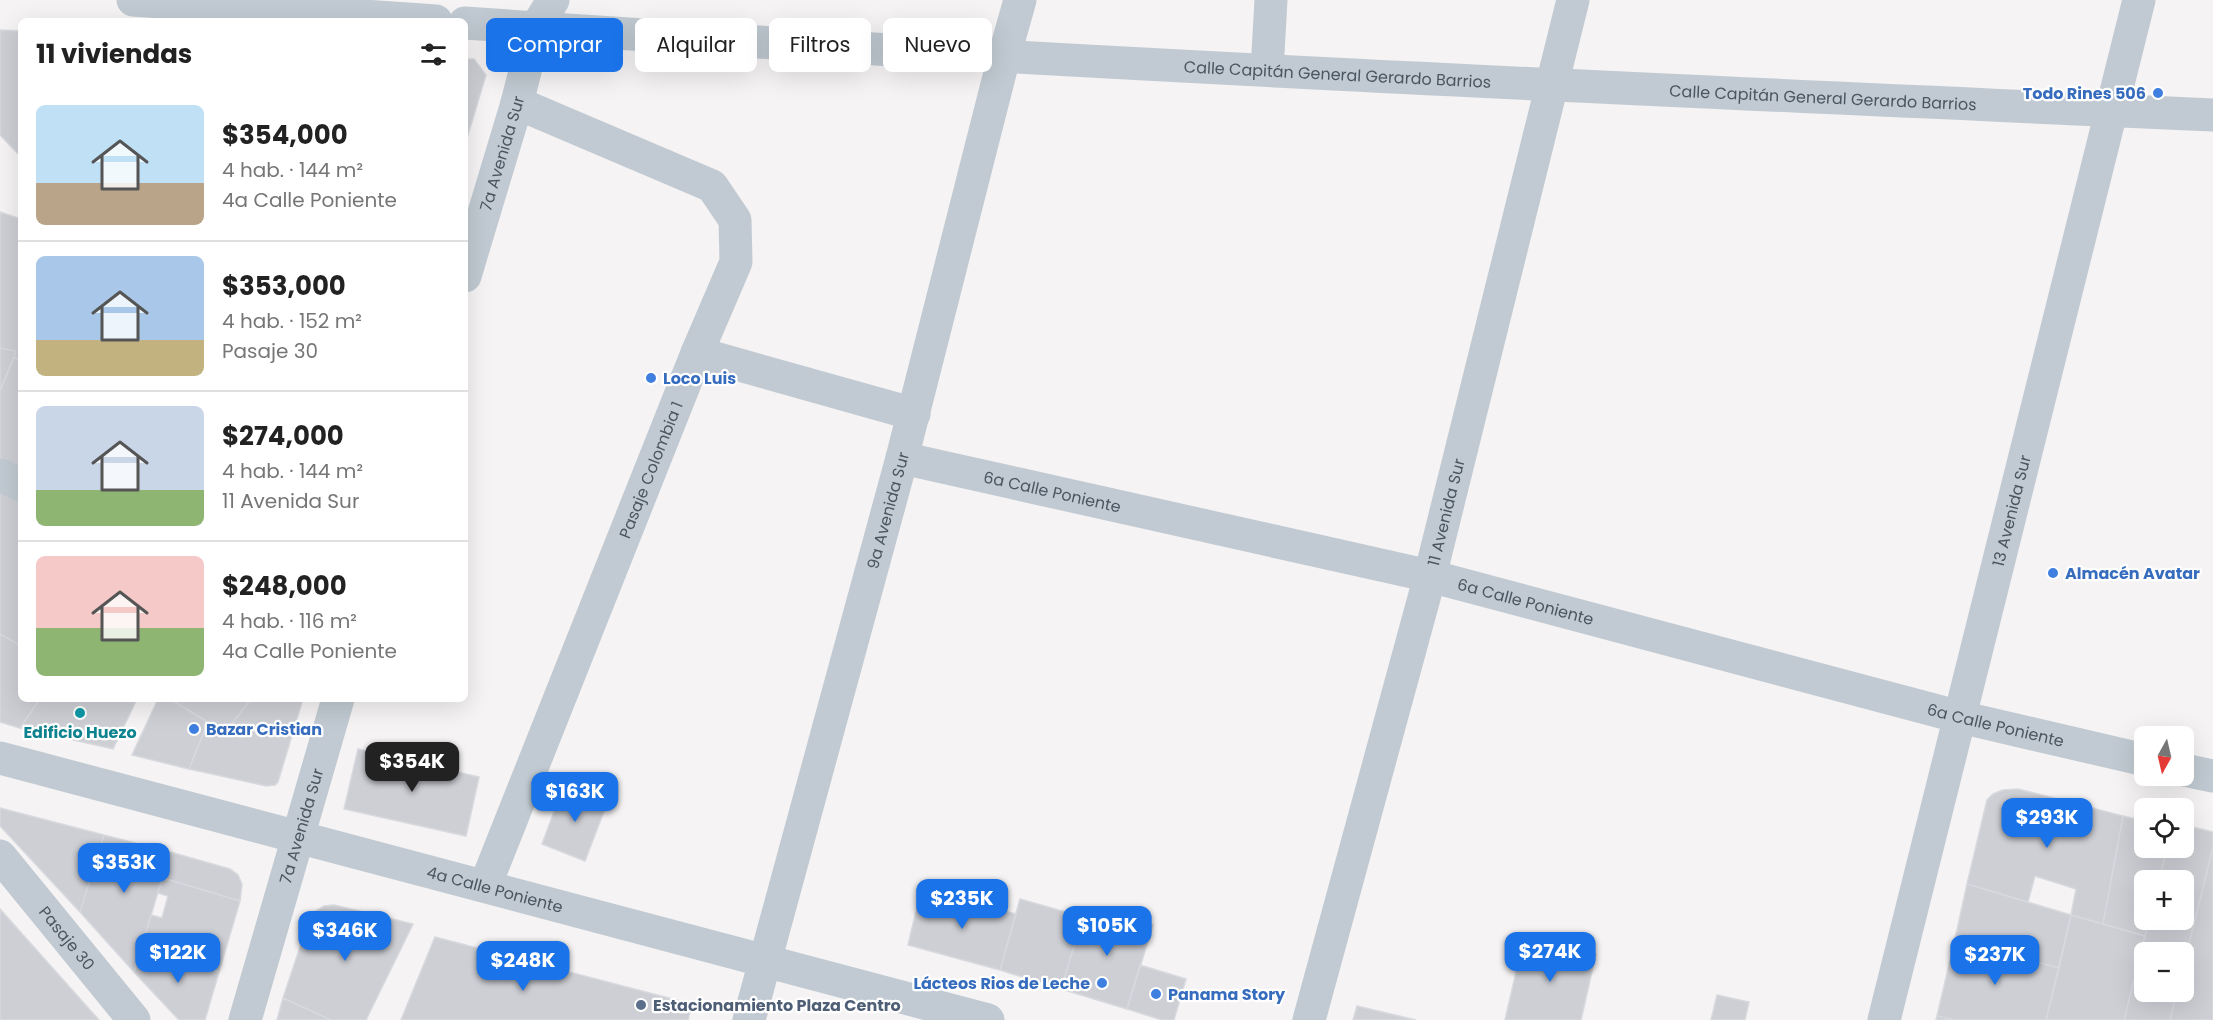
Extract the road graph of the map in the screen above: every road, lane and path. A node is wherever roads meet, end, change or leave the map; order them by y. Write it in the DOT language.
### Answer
graph roads {
  1 [pos="133,0"];
  2 [pos="553,0"];
  3 [pos="1020,0"];
  4 [pos="1271,0"];
  5 [pos="1573,0"];
  6 [pos="2139,0"];
  7 [pos="393,18"];
  8 [pos="542,18"];
  9 [pos="468,23"];
  10 [pos="486,24"];
  11 [pos="623,33"];
  12 [pos="1004,57"];
  13 [pos="1267,70"];
  14 [pos="525,72"];
  15 [pos="1550,85"];
  16 [pos="517,103"];
  17 [pos="2111,110"];
  18 [pos="2213,115"];
  19 [pos="468,266"];
  20 [pos="697,353"];
  21 [pos="914,414"];
  22 [pos="902,458"];
  23 [pos="0,475"];
  24 [pos="18,484"];
  25 [pos="1430,576"];
  26 [pos="337,702"];
  27 [pos="1960,717"];
  28 [pos="2134,757"];
  29 [pos="0,758"];
  30 [pos="2194,772"];
  31 [pos="2213,776"];
  32 [pos="297,837"];
  33 [pos="0,856"];
  34 [pos="485,886"];
  35 [pos="766,961"];
  36 [pos="134,1020"];
  37 [pos="245,1020"];
  38 [pos="749,1020"];
  39 [pos="988,1020"];
  40 [pos="1309,1020"];
  41 [pos="1884,1020"];
  1 -- 7 [label="street"];
  2 -- 8 [label="street, 7a Avenida Sur"];
  3 -- 12 [label="street, 9a Avenida Sur"];
  4 -- 13 [label="street"];
  5 -- 15 [label="street, 11 Avenida Sur"];
  6 -- 17 [label="street, 13 Avenida Sur"];
  9 -- 10 [label="street, Calle Capitán General Gerardo Barrios"];
  11 -- 12 [label="street, Calle Capitán General Gerardo Barrios"];
  12 -- 13 [label="street, Calle Capitán General Gerardo Barrios"];
  12 -- 21 [label="street, 9a Avenida Sur"];
  13 -- 15 [label="street, Calle Capitán General Gerardo Barrios"];
  14 -- 16 [label="street, 7a Avenida Sur"];
  15 -- 17 [label="street, Calle Capitán General Gerardo Barrios"];
  15 -- 25 [label="street, 11 Avenida Sur"];
  16 -- 19 [label="street, 7a Avenida Sur"];
  16 -- 20 [label="street, Pasaje Colombia 1"];
  17 -- 18 [label="street, Calle Capitán General Gerardo Barrios"];
  17 -- 27 [label="street, 13 Avenida Sur"];
  20 -- 21 [label="street"];
  20 -- 34 [label="street, Pasaje Colombia 1"];
  21 -- 22 [label="street, 9a Avenida Sur"];
  22 -- 25 [label="street, 6a Calle Poniente"];
  22 -- 35 [label="street, 9a Avenida Sur"];
  23 -- 24 [label="street"];
  25 -- 27 [label="street, 6a Calle Poniente"];
  25 -- 40 [label="street, 11 Avenida Sur"];
  26 -- 32 [label="street, 7a Avenida Sur"];
  27 -- 28 [label="street, 6a Calle Poniente"];
  27 -- 41 [label="street, 13 Avenida Sur"];
  29 -- 32 [label="street, 4a Calle Poniente"];
  30 -- 31 [label="street"];
  32 -- 34 [label="street, 4a Calle Poniente"];
  32 -- 37 [label="street, 7a Avenida Sur"];
  33 -- 36 [label="street, Pasaje 30"];
  34 -- 35 [label="street, 4a Calle Poniente"];
  35 -- 38 [label="street, 9a Avenida Sur"];
  35 -- 39 [label="street, 4a Calle Poniente"];
}
